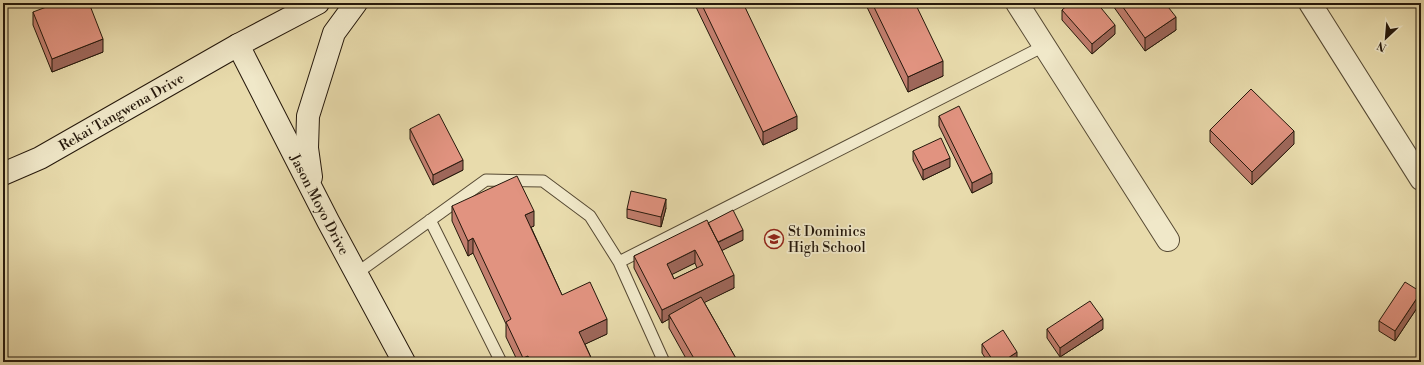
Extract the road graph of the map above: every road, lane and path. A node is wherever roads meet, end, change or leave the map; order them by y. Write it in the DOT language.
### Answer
graph roads {
  1 [pos="318,3"];
  2 [pos="356,3"];
  3 [pos="1017,3"];
  4 [pos="1310,3"];
  5 [pos="238,45"];
  6 [pos="1044,46"];
  7 [pos="3,174"];
  8 [pos="1421,179"];
  9 [pos="430,220"];
  10 [pos="328,221"];
  11 [pos="1168,240"];
  12 [pos="619,262"];
  13 [pos="357,273"];
  14 [pos="404,362"];
  15 [pos="501,362"];
  16 [pos="664,362"];
  1 -- 5 [label="street, Rekai Tangwena Drive"];
  2 -- 10 [label="street"];
  3 -- 6 [label="street"];
  4 -- 8 [label="street"];
  5 -- 7 [label="street, Rekai Tangwena Drive"];
  5 -- 10 [label="street, Jason Moyo Drive"];
  6 -- 11 [label="street"];
  6 -- 12 [label="lane"];
  9 -- 12 [label="lane"];
  9 -- 13 [label="lane"];
  9 -- 15 [label="lane"];
  10 -- 13 [label="street, Jason Moyo Drive"];
  12 -- 16 [label="lane"];
  13 -- 14 [label="street, Jason Moyo Drive"];
}
